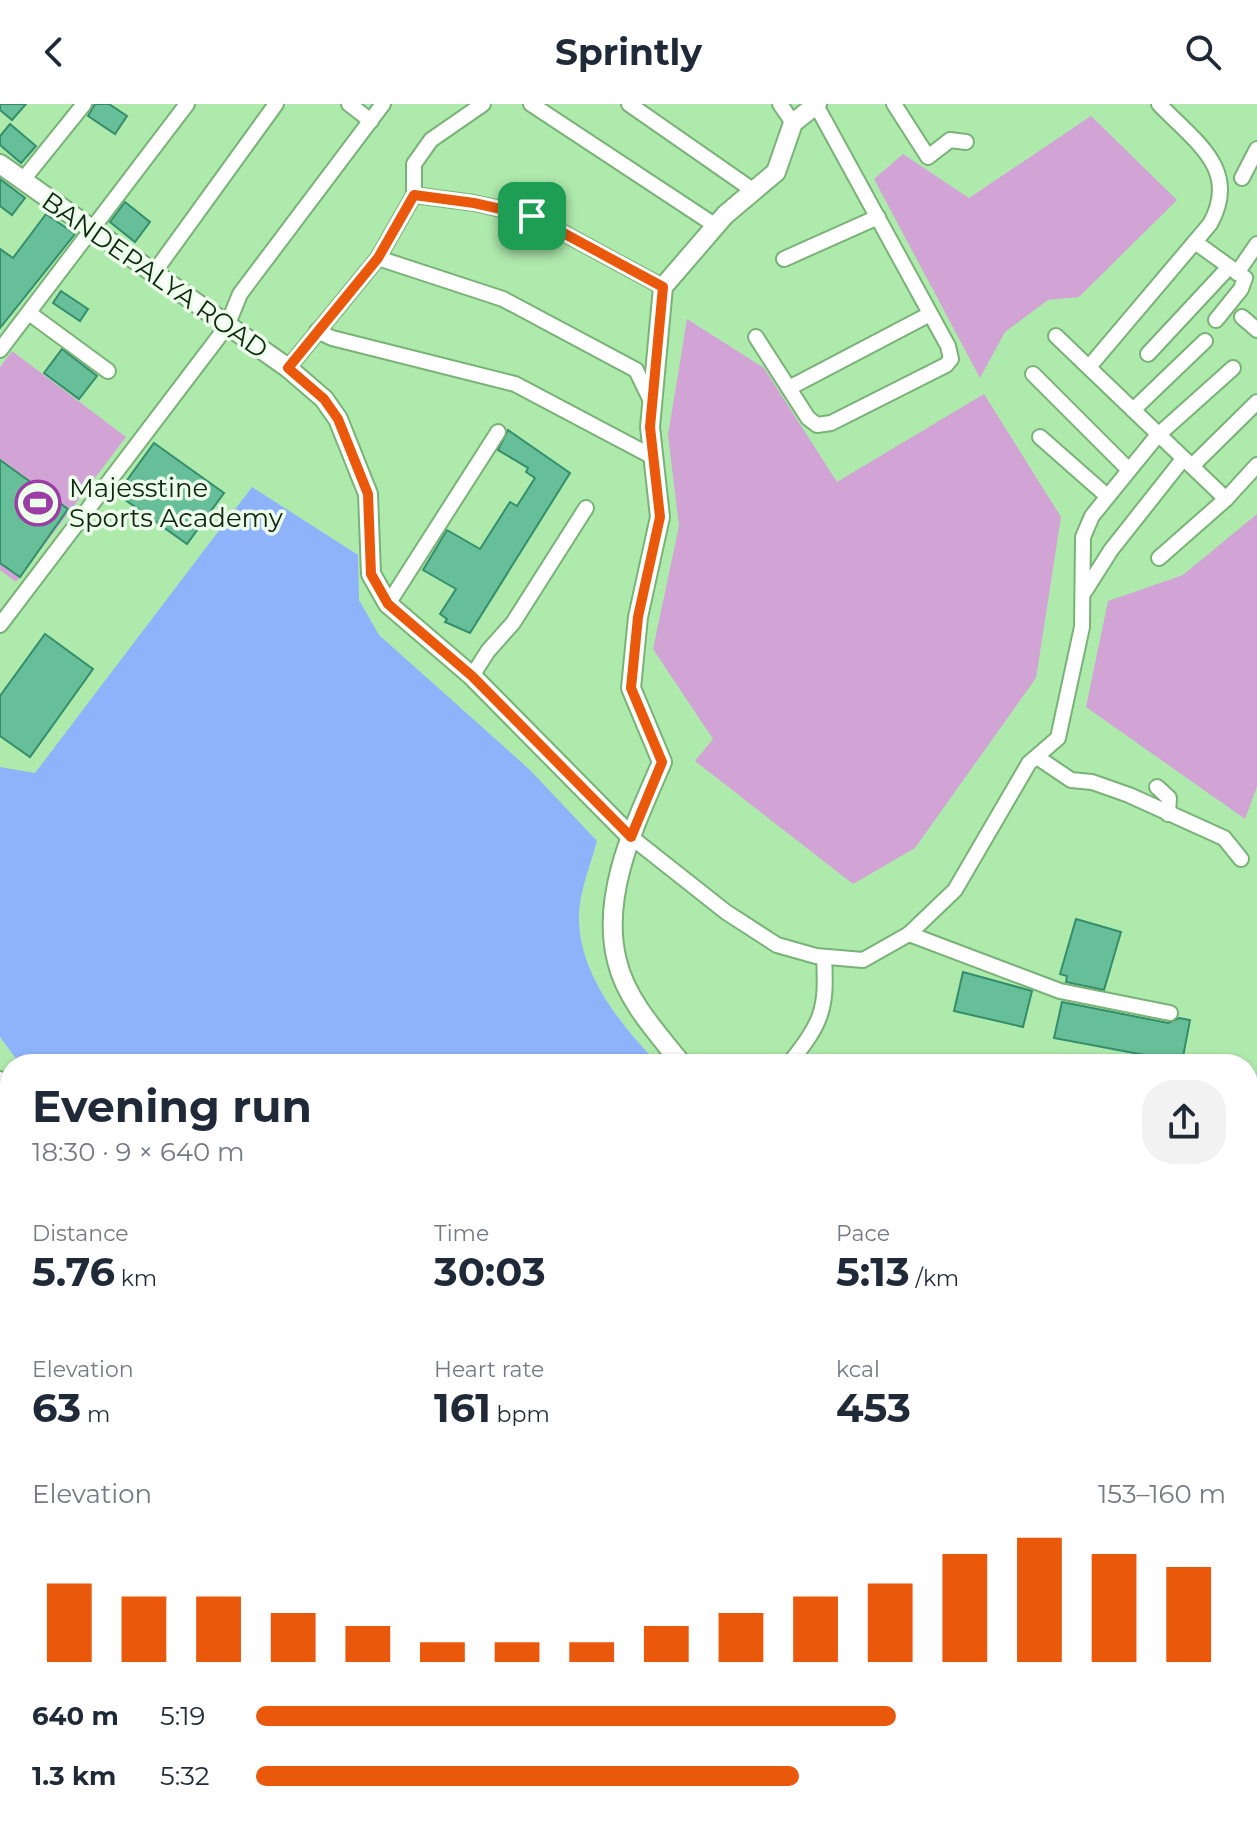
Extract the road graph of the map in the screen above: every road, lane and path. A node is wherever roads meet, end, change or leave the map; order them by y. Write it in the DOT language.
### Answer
graph roads {
  1 [pos="84,104"];
  2 [pos="187,104"];
  3 [pos="276,104"];
  4 [pos="349,104"];
  5 [pos="383,104"];
  6 [pos="483,104"];
  7 [pos="531,104"];
  8 [pos="629,104"];
  9 [pos="780,104"];
  10 [pos="816,104"];
  11 [pos="894,104"];
  12 [pos="1159,104"];
  13 [pos="371,121"];
  14 [pos="793,123"];
  15 [pos="966,142"];
  16 [pos="1257,149"];
  17 [pos="0,164"];
  18 [pos="1242,178"];
  19 [pos="22,181"];
  20 [pos="754,191"];
  21 [pos="414,195"];
  22 [pos="878,217"];
  23 [pos="716,226"];
  24 [pos="92,230"];
  25 [pos="1195,242"];
  26 [pos="1257,244"];
  27 [pos="378,258"];
  28 [pos="784,259"];
  29 [pos="1233,270"];
  30 [pos="153,274"];
  31 [pos="663,287"];
  32 [pos="29,313"];
  33 [pos="930,314"];
  34 [pos="1242,317"];
  35 [pos="1216,320"];
  36 [pos="227,326"];
  37 [pos="1257,330"];
  38 [pos="317,331"];
  39 [pos="1056,336"];
  40 [pos="756,337"];
  41 [pos="1205,341"];
  42 [pos="0,350"];
  43 [pos="1148,354"];
  44 [pos="1089,367"];
  45 [pos="288,368"];
  46 [pos="1233,368"];
  47 [pos="108,371"];
  48 [pos="1033,374"];
  49 [pos="789,388"];
  50 [pos="1257,402"];
  51 [pos="652,404"];
  52 [pos="1133,410"];
  53 [pos="498,432"];
  54 [pos="1157,436"];
  55 [pos="1040,437"];
  56 [pos="653,457"];
  57 [pos="1187,462"];
  58 [pos="1257,465"];
  59 [pos="1128,469"];
  60 [pos="1107,496"];
  61 [pos="1226,499"];
  62 [pos="586,508"];
  63 [pos="1159,558"];
  64 [pos="1085,591"];
  65 [pos="388,604"];
  66 [pos="0,625"];
  67 [pos="472,676"];
  68 [pos="1037,757"];
  69 [pos="1157,787"];
  70 [pos="1168,814"];
  71 [pos="631,837"];
  72 [pos="1241,859"];
  73 [pos="909,934"];
  74 [pos="824,957"];
  75 [pos="1170,1013"];
  76 [pos="674,1054"];
  77 [pos="797,1054"];
  1 -- 19 [label="street"];
  2 -- 24 [label="street"];
  3 -- 30 [label="street"];
  4 -- 13 [label="street"];
  5 -- 13 [label="street"];
  6 -- 21 [label="street"];
  7 -- 23 [label="street"];
  8 -- 20 [label="street"];
  9 -- 14 [label="street"];
  10 -- 14 [label="street"];
  10 -- 22 [label="street"];
  11 -- 15 [label="street"];
  12 -- 25 [label="street"];
  13 -- 36 [label="street"];
  14 -- 20 [label="street"];
  16 -- 18 [label="street"];
  17 -- 19 [label="street, BANDEPALYA ROAD"];
  19 -- 24 [label="street, BANDEPALYA ROAD"];
  20 -- 23 [label="street"];
  21 -- 27 [label="street"];
  21 -- 31 [label="street"];
  22 -- 28 [label="street"];
  22 -- 33 [label="street"];
  23 -- 31 [label="street"];
  24 -- 30 [label="street, BANDEPALYA ROAD"];
  24 -- 32 [label="street"];
  25 -- 29 [label="street"];
  25 -- 44 [label="street"];
  26 -- 29 [label="street"];
  27 -- 38 [label="street"];
  27 -- 51 [label="street"];
  29 -- 35 [label="street"];
  29 -- 43 [label="street"];
  30 -- 36 [label="street, BANDEPALYA ROAD"];
  31 -- 51 [label="street"];
  32 -- 42 [label="street"];
  32 -- 47 [label="street"];
  33 -- 49 [label="street"];
  33 -- 49 [label="street"];
  34 -- 37 [label="street"];
  36 -- 45 [label="street, BANDEPALYA ROAD"];
  36 -- 66 [label="street"];
  38 -- 45 [label="street"];
  38 -- 56 [label="street"];
  39 -- 44 [label="street"];
  40 -- 49 [label="street"];
  41 -- 52 [label="street"];
  44 -- 52 [label="street"];
  45 -- 65 [label="street, BANDEPALYA ROAD"];
  46 -- 54 [label="street"];
  48 -- 59 [label="street"];
  50 -- 57 [label="street"];
  51 -- 56 [label="street"];
  52 -- 54 [label="street"];
  53 -- 65 [label="street"];
  54 -- 57 [label="street"];
  54 -- 59 [label="street"];
  55 -- 60 [label="street"];
  56 -- 71 [label="street"];
  57 -- 61 [label="street"];
  57 -- 64 [label="street"];
  58 -- 61 [label="street"];
  59 -- 60 [label="street"];
  60 -- 64 [label="street"];
  61 -- 63 [label="street"];
  62 -- 67 [label="street"];
  64 -- 68 [label="street"];
  65 -- 67 [label="street, BANDEPALYA ROAD"];
  67 -- 71 [label="street, BANDEPALYA ROAD"];
  68 -- 70 [label="street"];
  68 -- 73 [label="street"];
  69 -- 70 [label="street"];
  70 -- 72 [label="street"];
  71 -- 74 [label="street"];
  71 -- 76 [label="street"];
  73 -- 74 [label="street"];
  73 -- 75 [label="street"];
  74 -- 77 [label="street"];
}
